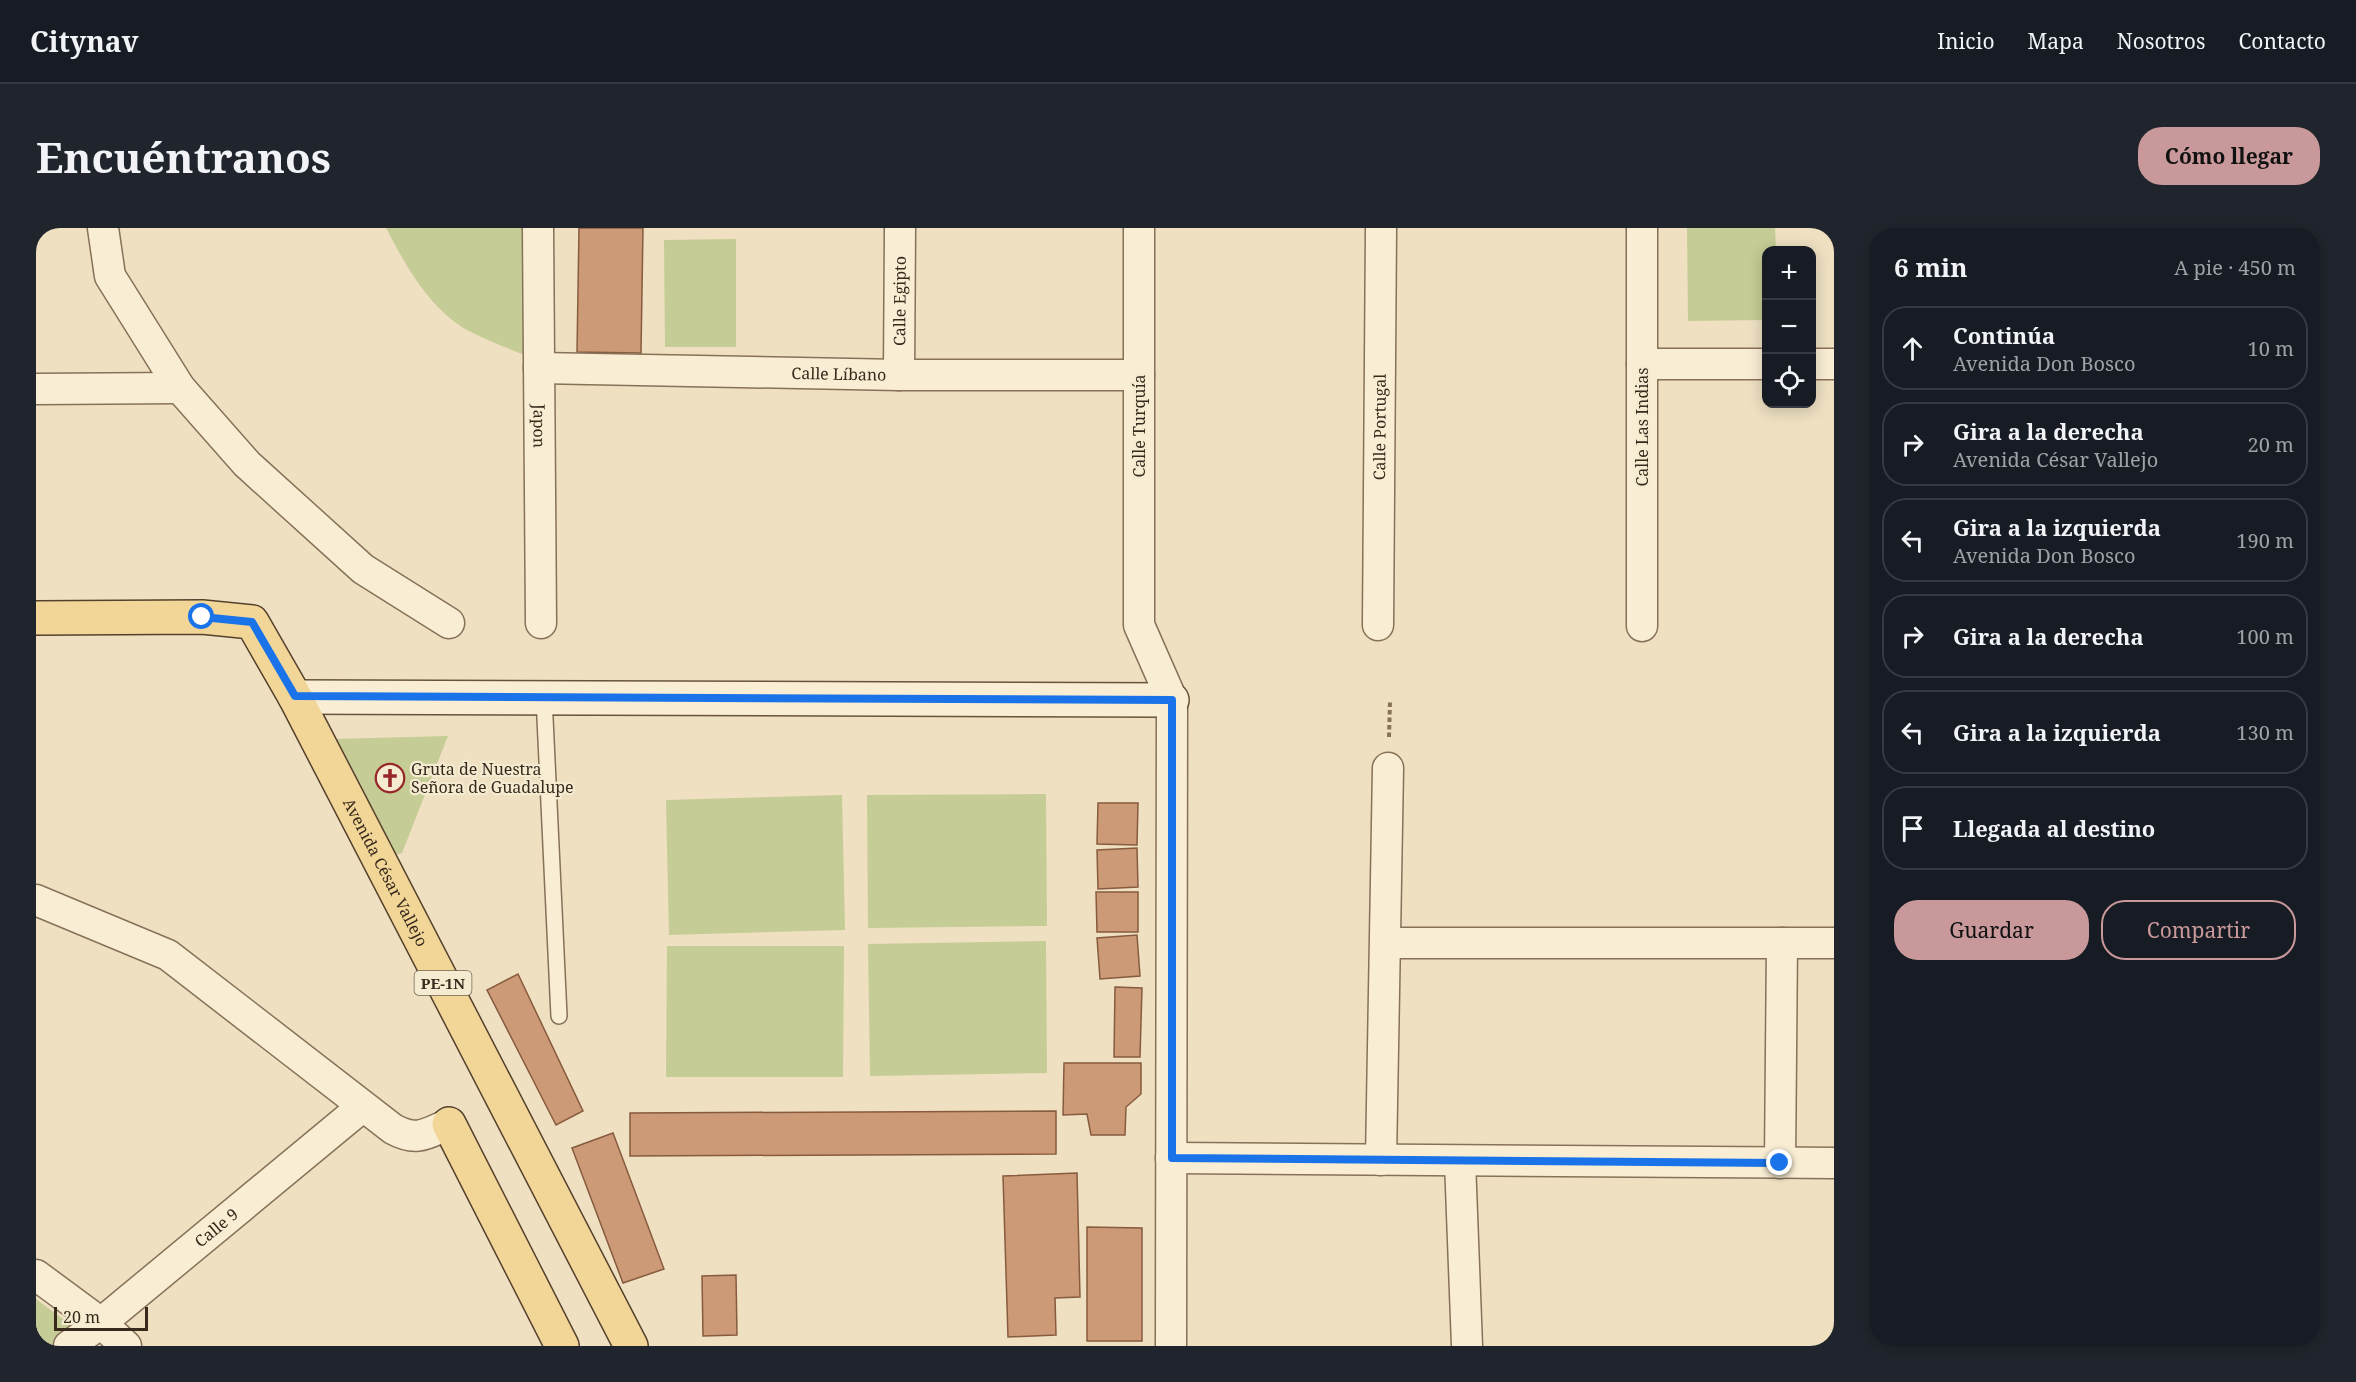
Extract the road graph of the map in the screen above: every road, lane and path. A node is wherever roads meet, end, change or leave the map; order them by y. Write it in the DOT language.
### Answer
graph roads {
  1 [pos="103,228"];
  2 [pos="538,228"];
  3 [pos="900,228"];
  4 [pos="1139,228"];
  5 [pos="1381,228"];
  6 [pos="1641,228"];
  7 [pos="1642,364"];
  8 [pos="1762,364"];
  9 [pos="1816,364"];
  10 [pos="1834,364"];
  11 [pos="539,368"];
  12 [pos="899,375"];
  13 [pos="1139,375"];
  14 [pos="180,388"];
  15 [pos="36,389"];
  16 [pos="36,618"];
  17 [pos="450,623"];
  18 [pos="541,623"];
  19 [pos="1378,625"];
  20 [pos="1642,626"];
  21 [pos="295,696"];
  22 [pos="544,697"];
  23 [pos="1172,700"];
  24 [pos="1390,701"];
  25 [pos="1388,768"];
  26 [pos="36,900"];
  27 [pos="1386,943"];
  28 [pos="1782,943"];
  29 [pos="1834,943"];
  30 [pos="558,1016"];
  31 [pos="362,1107"];
  32 [pos="449,1124"];
  33 [pos="1172,1158"];
  34 [pos="1381,1160"];
  35 [pos="1460,1161"];
  36 [pos="1780,1163"];
  37 [pos="1834,1163"];
  38 [pos="36,1275"];
  39 [pos="101,1323"];
  40 [pos="69,1346"];
  41 [pos="126,1346"];
  42 [pos="562,1346"];
  43 [pos="631,1346"];
  44 [pos="1172,1346"];
  45 [pos="1467,1346"];
  1 -- 14 [label="street"];
  2 -- 11 [label="street, Japon"];
  3 -- 12 [label="street, Calle Egipto"];
  4 -- 13 [label="street, Calle Turquía"];
  5 -- 19 [label="street, Calle Portugal"];
  6 -- 7 [label="street, Calle Las Indias"];
  7 -- 8 [label="street"];
  7 -- 20 [label="street, Calle Las Indias"];
  9 -- 10 [label="street"];
  11 -- 12 [label="street, Calle Líbano"];
  11 -- 18 [label="street, Japon"];
  12 -- 13 [label="street, Calle Líbano"];
  13 -- 23 [label="street, Calle Turquía"];
  14 -- 15 [label="street"];
  14 -- 17 [label="street"];
  16 -- 21 [label="main road, Avenida César Vallejo / PE-1N"];
  21 -- 22 [label="main road"];
  21 -- 43 [label="main road, Avenida César Vallejo / PE-1N"];
  22 -- 23 [label="main road"];
  22 -- 30 [label="lane"];
  23 -- 33 [label="street"];
  24 -- 25 [label="path"];
  25 -- 27 [label="street"];
  26 -- 31 [label="street"];
  27 -- 28 [label="street"];
  27 -- 34 [label="street"];
  28 -- 29 [label="street"];
  28 -- 36 [label="street"];
  31 -- 32 [label="street"];
  31 -- 39 [label="street, Calle 9"];
  32 -- 42 [label="main road"];
  33 -- 34 [label="street"];
  33 -- 44 [label="street"];
  34 -- 35 [label="street"];
  35 -- 36 [label="street"];
  35 -- 45 [label="street"];
  36 -- 37 [label="street"];
  38 -- 39 [label="street"];
  39 -- 40 [label="street, Calle 9"];
  39 -- 41 [label="street"];
}
